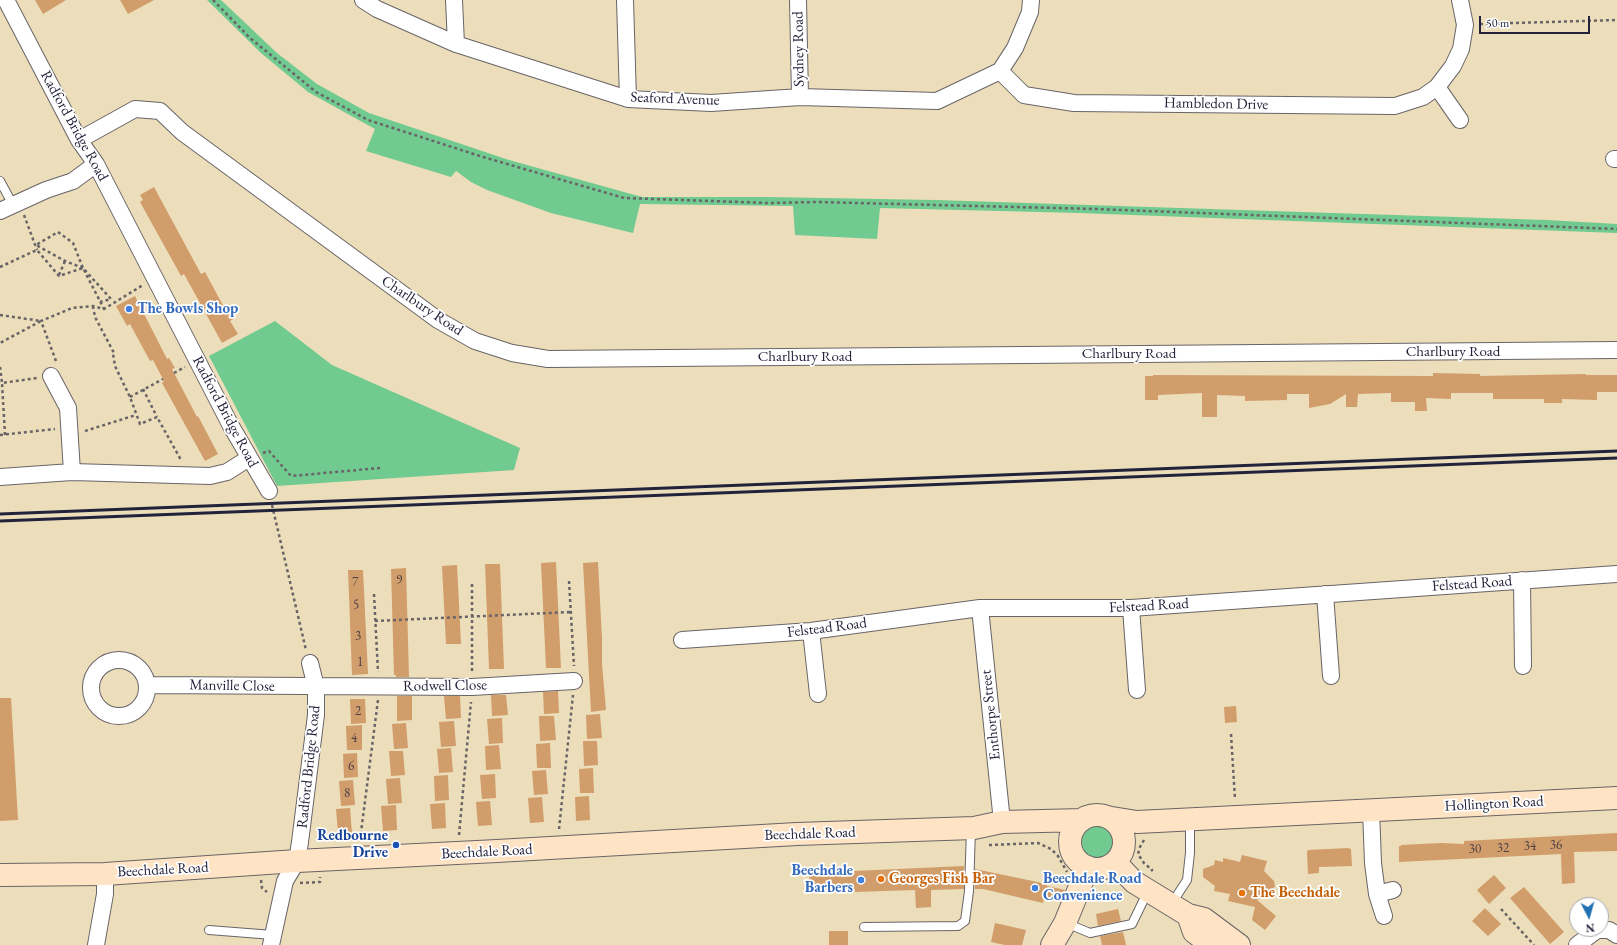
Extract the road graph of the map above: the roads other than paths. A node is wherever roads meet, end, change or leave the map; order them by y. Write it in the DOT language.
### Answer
graph roads {
  1 [pos="6,0"];
  2 [pos="363,0"];
  3 [pos="454,0"];
  4 [pos="625,0"];
  5 [pos="798,0"];
  6 [pos="1031,0"];
  7 [pos="1460,0"];
  8 [pos="456,44"];
  9 [pos="1000,72"];
  10 [pos="1437,87"];
  11 [pos="800,97"];
  12 [pos="628,99"];
  13 [pos="1460,120"];
  14 [pos="79,140"];
  15 [pos="96,164"];
  16 [pos="0,180"];
  17 [pos="11,206"];
  18 [pos="1617,350"];
  19 [pos="52,376"];
  20 [pos="249,458"];
  21 [pos="72,472"];
  22 [pos="0,477"];
  23 [pos="269,491"];
  24 [pos="1617,574"];
  25 [pos="1522,580"];
  26 [pos="1325,594"];
  27 [pos="980,608"];
  28 [pos="1131,608"];
  29 [pos="811,631"];
  30 [pos="682,640"];
  31 [pos="310,663"];
  32 [pos="1523,666"];
  33 [pos="1331,676"];
  34 [pos="574,681"];
  35 [pos="148,685"];
  36 [pos="316,687"];
  37 [pos="1137,690"];
  38 [pos="818,694"];
  39 [pos="1617,798"];
  40 [pos="1371,810"];
  41 [pos="1190,820"];
  42 [pos="1002,822"];
  43 [pos="1129,827"];
  44 [pos="972,828"];
  45 [pos="1076,829"];
  46 [pos="297,861"];
  47 [pos="1115,862"];
  48 [pos="1088,867"];
  49 [pos="104,874"];
  50 [pos="0,875"];
  51 [pos="1151,880"];
  52 [pos="1393,890"];
  53 [pos="1377,894"];
  54 [pos="1180,910"];
  55 [pos="1384,916"];
  56 [pos="1065,923"];
  57 [pos="864,927"];
  58 [pos="209,930"];
  59 [pos="1617,935"];
  60 [pos="272,940"];
  61 [pos="96,945"];
  62 [pos="1052,945"];
  63 [pos="1212,945"];
  64 [pos="1239,945"];
  65 [pos="1577,945"];
  1 -- 14 [label="street, Radford Bridge Road"];
  2 -- 8 [label="street, Seaford Avenue"];
  3 -- 8 [label="street"];
  4 -- 12 [label="street"];
  5 -- 11 [label="street, Sydney Road"];
  6 -- 9 [label="street"];
  7 -- 10 [label="street, Hambledon Drive"];
  8 -- 12 [label="street, Seaford Avenue"];
  9 -- 10 [label="street, Hambledon Drive"];
  9 -- 11 [label="street, Seaford Avenue"];
  10 -- 13 [label="street"];
  11 -- 12 [label="street, Seaford Avenue"];
  14 -- 15 [label="street, Radford Bridge Road"];
  14 -- 18 [label="street, Charlbury Road"];
  15 -- 17 [label="street"];
  15 -- 20 [label="street, Radford Bridge Road"];
  16 -- 17 [label="lane"];
  19 -- 21 [label="street"];
  20 -- 21 [label="street"];
  20 -- 23 [label="street, Radford Bridge Road"];
  21 -- 22 [label="street"];
  24 -- 25 [label="street, Felstead Road"];
  25 -- 26 [label="street, Felstead Road"];
  25 -- 32 [label="street"];
  26 -- 28 [label="street, Felstead Road"];
  26 -- 33 [label="street"];
  27 -- 28 [label="street, Felstead Road"];
  27 -- 29 [label="street, Felstead Road"];
  27 -- 42 [label="street, Enthorpe Street"];
  28 -- 37 [label="street"];
  29 -- 30 [label="street, Felstead Road"];
  29 -- 38 [label="street"];
  31 -- 36 [label="street, Radford Bridge Road"];
  34 -- 36 [label="street, Rodwell Close"];
  35 -- 36 [label="street, Manville Close"];
  36 -- 46 [label="street, Radford Bridge Road"];
  39 -- 40 [label="street, Hollington Road"];
  40 -- 41 [label="street, Hollington Road"];
  40 -- 53 [label="street"];
  41 -- 43 [label="street, Hollington Road"];
  41 -- 54 [label="lane"];
  42 -- 44 [label="street, Beechdale Road"];
  42 -- 45 [label="street"];
  43 -- 45 [label="street"];
  43 -- 47 [label="street"];
  44 -- 45 [label="street, Beechdale Road"];
  44 -- 46 [label="street, Beechdale Road"];
  44 -- 57 [label="lane"];
  45 -- 48 [label="street"];
  46 -- 49 [label="street, Beechdale Road"];
  46 -- 60 [label="street"];
  47 -- 48 [label="street"];
  47 -- 51 [label="street"];
  48 -- 56 [label="street"];
  49 -- 50 [label="street, Beechdale Road"];
  49 -- 61 [label="street"];
  51 -- 54 [label="street"];
  51 -- 56 [label="lane"];
  52 -- 53 [label="street"];
  53 -- 55 [label="street"];
  54 -- 63 [label="street"];
  54 -- 64 [label="street"];
  56 -- 62 [label="street"];
  58 -- 60 [label="lane"];
  59 -- 65 [label="street"];
}
